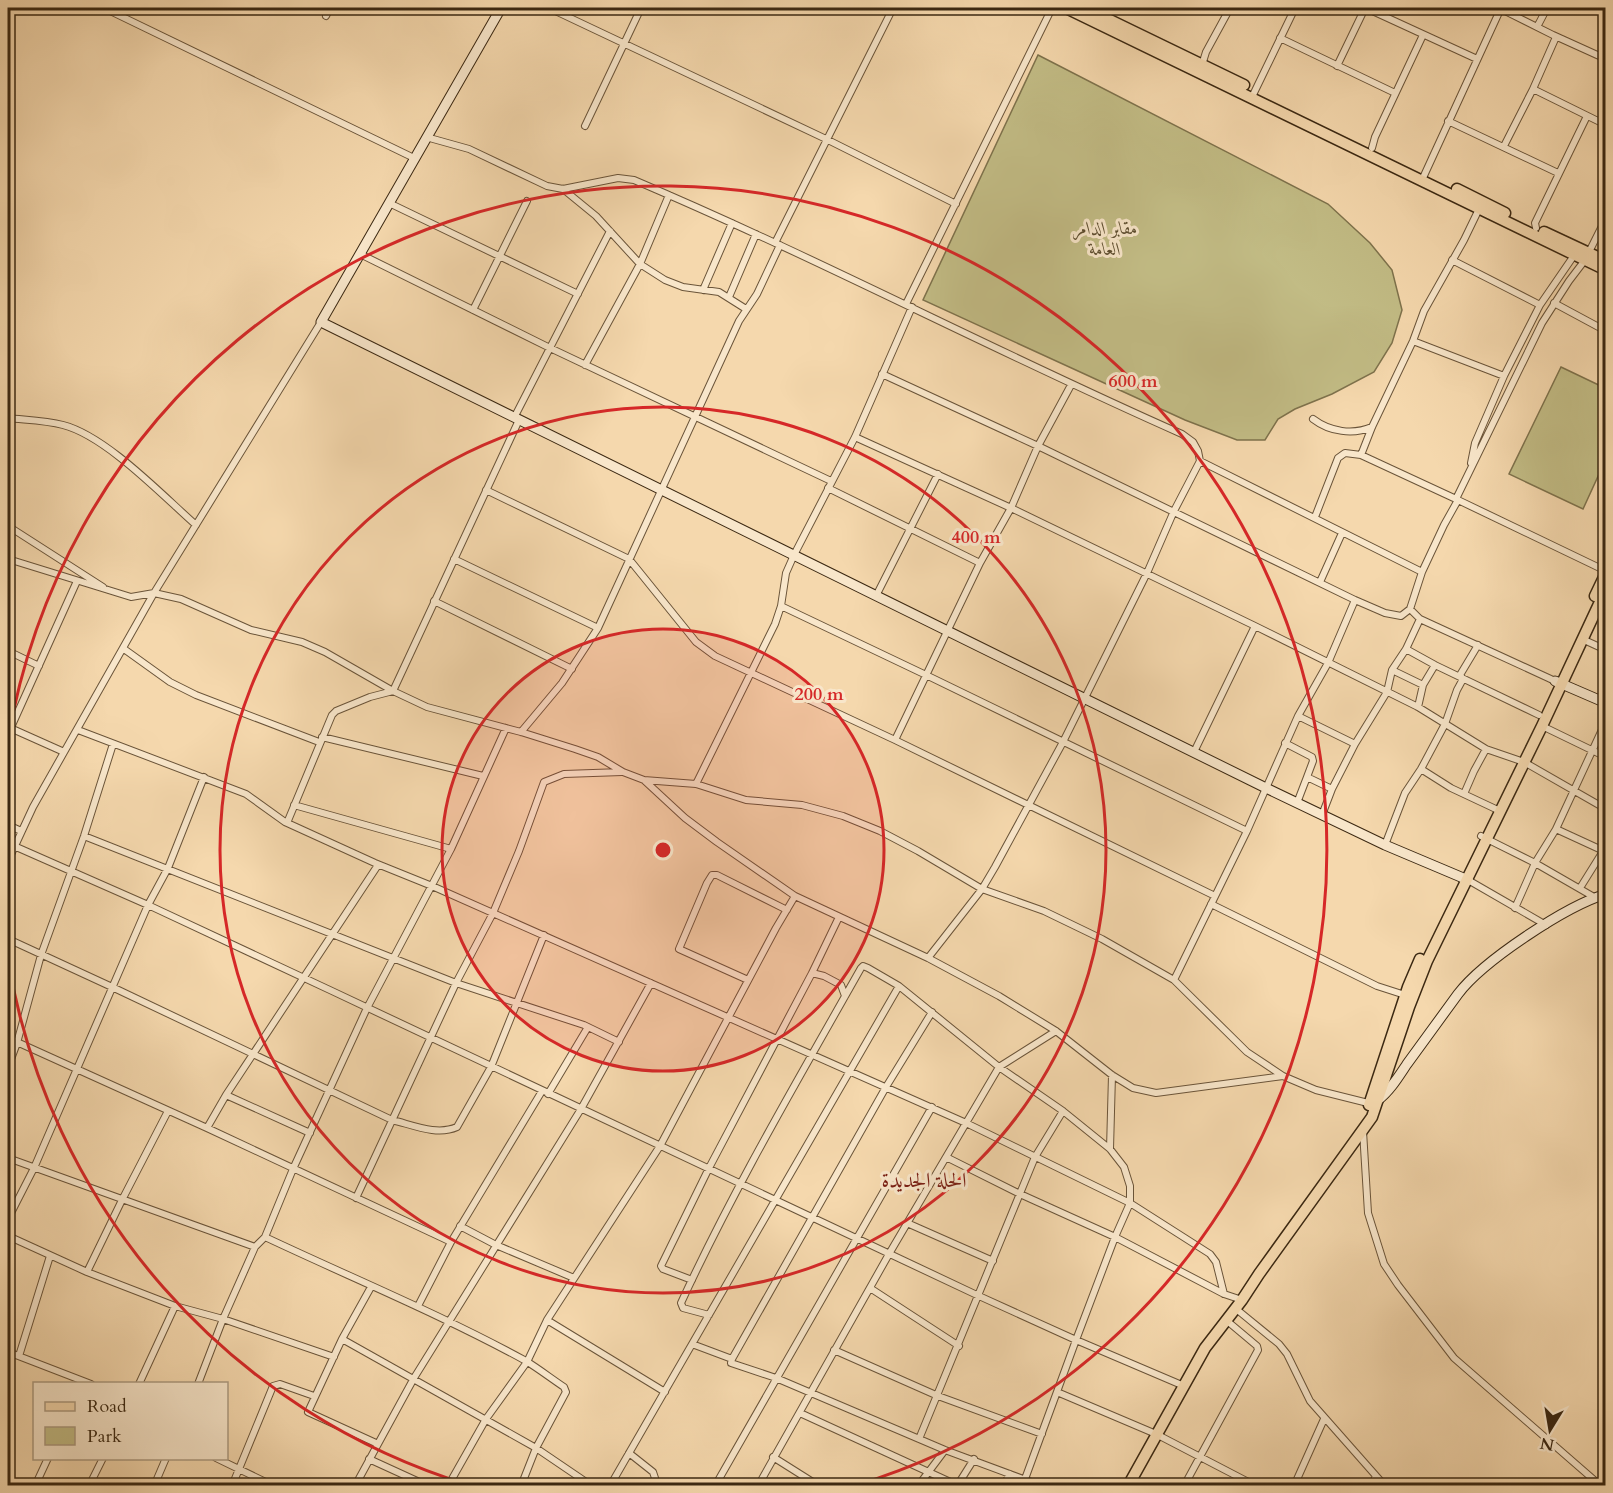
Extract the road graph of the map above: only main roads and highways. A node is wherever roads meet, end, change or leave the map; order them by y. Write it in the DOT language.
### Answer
graph roads {
  1 [pos="1066,8"];
  2 [pos="1085,9"];
  3 [pos="1253,94"];
  4 [pos="1424,177"];
  5 [pos="1582,254"];
  6 [pos="1605,261"];
  7 [pos="1605,270"];
  8 [pos="1605,572"];
  9 [pos="1605,589"];
  10 [pos="1602,604"];
  11 [pos="1558,682"];
  12 [pos="1438,930"];
  13 [pos="1373,1102"];
  14 [pos="1128,1485"];
  1 -- 2 [label="main road"];
  2 -- 3 [label="main road"];
  2 -- 3 [label="main road"];
  3 -- 4 [label="main road"];
  3 -- 4 [label="main road"];
  4 -- 5 [label="main road"];
  4 -- 5 [label="main road"];
  5 -- 6 [label="main road"];
  5 -- 7 [label="main road"];
  8 -- 11 [label="main road"];
  9 -- 10 [label="main road"];
  10 -- 11 [label="main road"];
  11 -- 12 [label="main road"];
  12 -- 13 [label="main road"];
  12 -- 13 [label="main road"];
  13 -- 14 [label="main road"];
}
